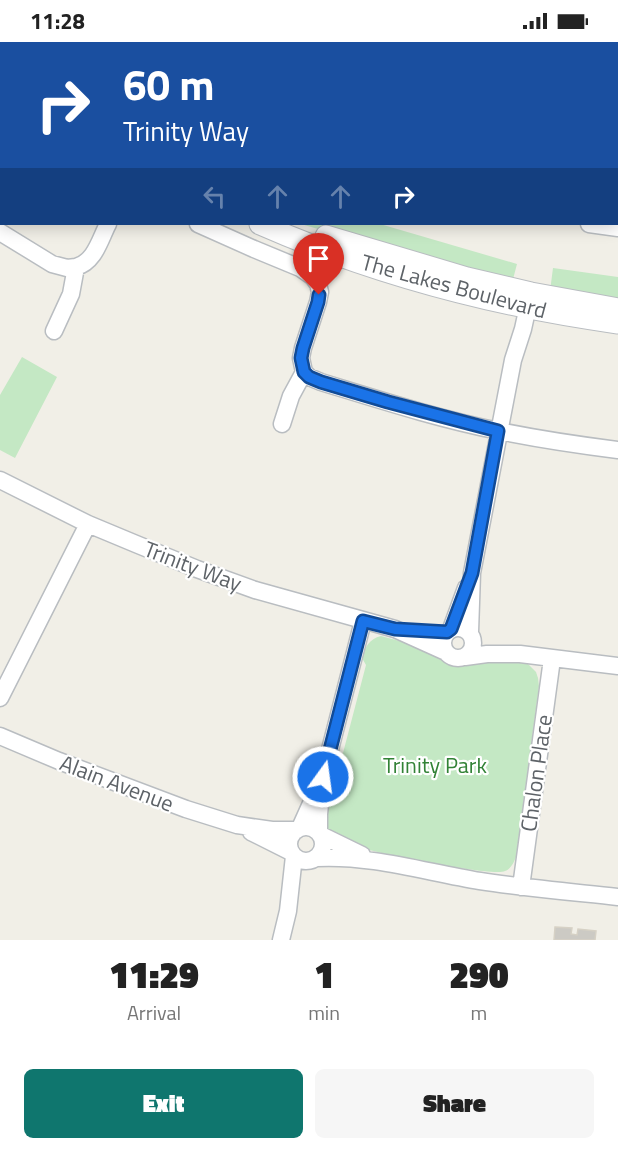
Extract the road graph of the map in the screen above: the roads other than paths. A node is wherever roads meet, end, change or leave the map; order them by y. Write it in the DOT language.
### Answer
graph roads {
  1 [pos="108,225"];
  2 [pos="200,225"];
  3 [pos="262,225"];
  4 [pos="291,225"];
  5 [pos="596,225"];
  6 [pos="618,228"];
  7 [pos="0,232"];
  8 [pos="76,267"];
  9 [pos="523,299"];
  10 [pos="618,309"];
  11 [pos="618,323"];
  12 [pos="54,331"];
  13 [pos="304,372"];
  14 [pos="282,424"];
  15 [pos="498,431"];
  16 [pos="618,450"];
  17 [pos="0,480"];
  18 [pos="88,524"];
  19 [pos="472,573"];
  20 [pos="363,621"];
  21 [pos="395,629"];
  22 [pos="449,630"];
  23 [pos="471,634"];
  24 [pos="446,652"];
  25 [pos="520,654"];
  26 [pos="465,657"];
  27 [pos="552,658"];
  28 [pos="618,666"];
  29 [pos="0,698"];
  30 [pos="0,736"];
  31 [pos="323,777"];
  32 [pos="237,825"];
  33 [pos="298,829"];
  34 [pos="320,834"];
  35 [pos="293,854"];
  36 [pos="314,859"];
  37 [pos="371,860"];
  38 [pos="521,887"];
  39 [pos="618,897"];
  40 [pos="288,911"];
  41 [pos="280,940"];
  1 -- 8 [label="street"];
  2 -- 13 [label="street"];
  3 -- 9 [label="street, The Lakes Boulevard"];
  4 -- 9 [label="street, The Lakes Boulevard"];
  5 -- 6 [label="street"];
  7 -- 8 [label="street"];
  8 -- 12 [label="street"];
  9 -- 10 [label="street, The Lakes Boulevard"];
  9 -- 11 [label="street, The Lakes Boulevard"];
  9 -- 15 [label="street"];
  13 -- 14 [label="street"];
  13 -- 15 [label="street"];
  15 -- 16 [label="street"];
  15 -- 19 [label="street"];
  17 -- 18 [label="street, Trinity Way"];
  18 -- 20 [label="street, Trinity Way"];
  18 -- 29 [label="street"];
  19 -- 22 [label="street"];
  19 -- 23 [label="street"];
  20 -- 21 [label="street, Trinity Way"];
  20 -- 31 [label="street"];
  21 -- 22 [label="street, Trinity Way"];
  21 -- 24 [label="street, Trinity Way"];
  22 -- 23 [label="street"];
  22 -- 24 [label="street"];
  23 -- 25 [label="street"];
  23 -- 26 [label="street"];
  24 -- 26 [label="street"];
  25 -- 26 [label="street"];
  25 -- 27 [label="street"];
  27 -- 28 [label="street"];
  27 -- 38 [label="street, Chalon Place"];
  30 -- 32 [label="street, Alain Avenue"];
  31 -- 33 [label="street"];
  31 -- 34 [label="street"];
  32 -- 33 [label="street, Alain Avenue"];
  32 -- 35 [label="street, Alain Avenue"];
  33 -- 34 [label="street"];
  33 -- 35 [label="street"];
  34 -- 36 [label="street"];
  34 -- 37 [label="street"];
  35 -- 36 [label="street"];
  35 -- 40 [label="street"];
  36 -- 37 [label="street"];
  36 -- 40 [label="street"];
  37 -- 38 [label="street"];
  38 -- 39 [label="street"];
  40 -- 41 [label="street"];
}
